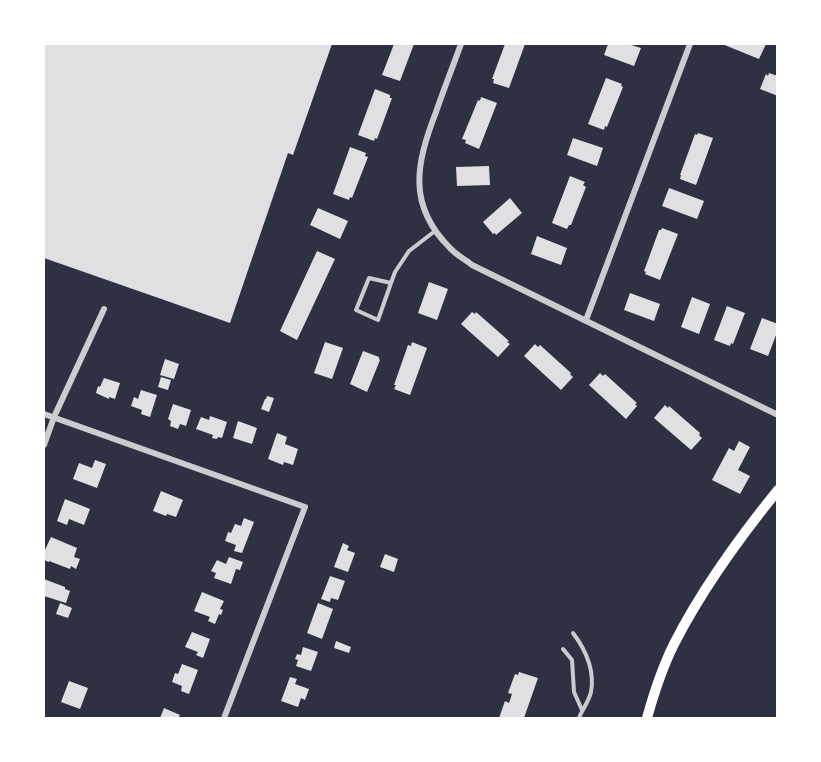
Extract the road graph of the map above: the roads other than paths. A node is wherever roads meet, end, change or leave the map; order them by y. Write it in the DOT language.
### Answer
graph roads {
  1 [pos="461,44"];
  2 [pos="690,44"];
  3 [pos="435,231"];
  4 [pos="391,283"];
  5 [pos="104,309"];
  6 [pos="586,320"];
  7 [pos="44,414"];
  8 [pos="777,415"];
  9 [pos="54,417"];
  10 [pos="44,445"];
  11 [pos="777,490"];
  12 [pos="573,633"];
  13 [pos="563,649"];
  14 [pos="582,710"];
  15 [pos="225,718"];
  16 [pos="579,718"];
  17 [pos="647,718"];
  1 -- 3 [label="street"];
  2 -- 6 [label="street"];
  3 -- 4 [label="lane"];
  3 -- 6 [label="street"];
  4 -- 4 [label="lane"];
  5 -- 9 [label="street"];
  6 -- 8 [label="street"];
  7 -- 9 [label="street"];
  9 -- 10 [label="street"];
  9 -- 15 [label="street"];
  11 -- 17 [label="main road"];
  12 -- 14 [label="lane"];
  13 -- 14 [label="lane"];
  14 -- 16 [label="lane"];
}
